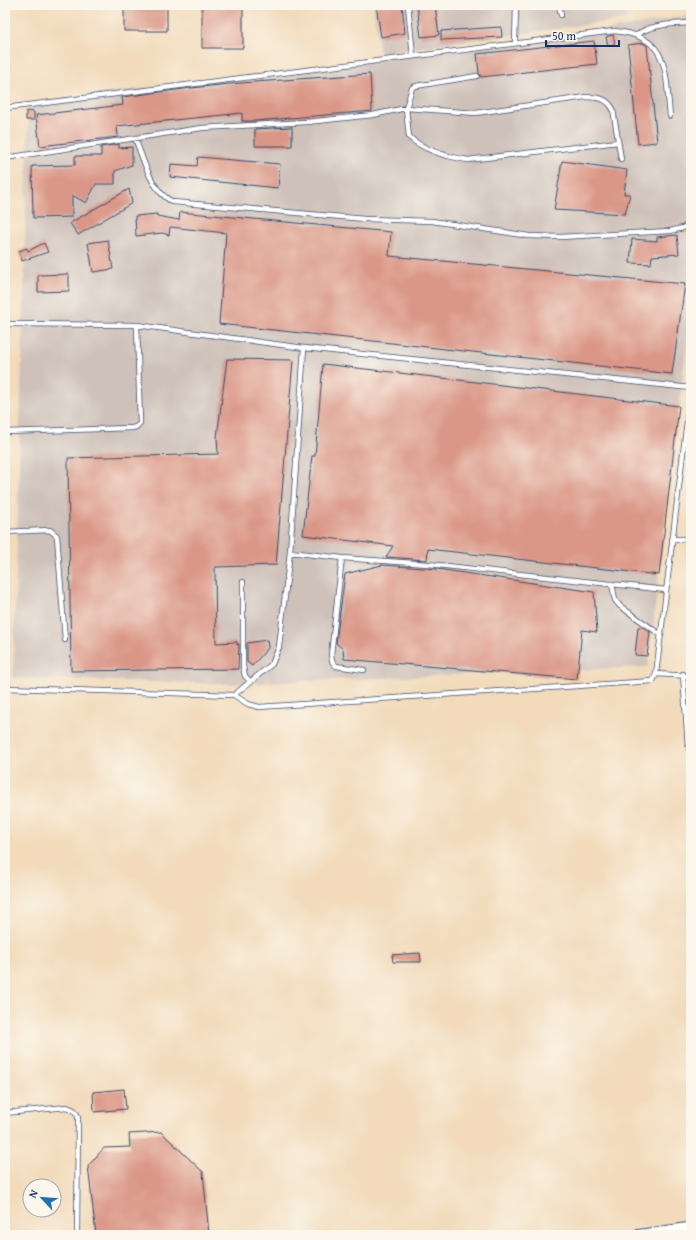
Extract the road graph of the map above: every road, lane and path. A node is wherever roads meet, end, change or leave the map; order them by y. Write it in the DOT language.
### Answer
graph roads {
  1 [pos="408,5"];
  2 [pos="516,5"];
  3 [pos="559,5"];
  4 [pos="561,16"];
  5 [pos="691,23"];
  6 [pos="637,34"];
  7 [pos="515,42"];
  8 [pos="413,56"];
  9 [pos="477,76"];
  10 [pos="5,108"];
  11 [pos="406,108"];
  12 [pos="670,116"];
  13 [pos="135,138"];
  14 [pos="618,142"];
  15 [pos="5,158"];
  16 [pos="622,159"];
  17 [pos="691,222"];
  18 [pos="683,228"];
  19 [pos="691,229"];
  20 [pos="5,324"];
  21 [pos="137,325"];
  22 [pos="304,348"];
  23 [pos="685,431"];
  24 [pos="691,431"];
  25 [pos="5,432"];
  26 [pos="5,532"];
  27 [pos="672,539"];
  28 [pos="691,539"];
  29 [pos="290,552"];
  30 [pos="342,558"];
  31 [pos="244,582"];
  32 [pos="612,584"];
  33 [pos="666,590"];
  34 [pos="661,635"];
  35 [pos="66,640"];
  36 [pos="364,670"];
  37 [pos="656,674"];
  38 [pos="683,674"];
  39 [pos="691,676"];
  40 [pos="251,682"];
  41 [pos="5,688"];
  42 [pos="234,694"];
  43 [pos="691,751"];
  44 [pos="5,1113"];
  45 [pos="691,1227"];
  46 [pos="77,1235"];
  47 [pos="635,1235"];
  1 -- 8 [label="lane"];
  2 -- 7 [label="lane"];
  3 -- 4 [label="lane"];
  5 -- 6 [label="lane"];
  6 -- 7 [label="lane"];
  6 -- 12 [label="lane"];
  7 -- 8 [label="lane"];
  8 -- 10 [label="lane"];
  9 -- 11 [label="lane"];
  11 -- 13 [label="lane"];
  11 -- 14 [label="lane"];
  11 -- 14 [label="lane"];
  13 -- 15 [label="lane"];
  13 -- 18 [label="lane"];
  14 -- 16 [label="lane"];
  17 -- 18 [label="lane"];
  18 -- 19 [label="lane"];
  20 -- 21 [label="lane"];
  21 -- 22 [label="lane"];
  21 -- 25 [label="lane"];
  22 -- 23 [label="lane"];
  22 -- 29 [label="lane"];
  23 -- 24 [label="lane"];
  23 -- 27 [label="lane"];
  26 -- 35 [label="lane"];
  27 -- 28 [label="lane"];
  27 -- 33 [label="lane"];
  29 -- 30 [label="lane"];
  29 -- 40 [label="lane"];
  30 -- 32 [label="lane"];
  30 -- 36 [label="lane"];
  31 -- 40 [label="lane"];
  32 -- 33 [label="lane"];
  32 -- 34 [label="lane"];
  33 -- 34 [label="lane"];
  34 -- 37 [label="lane"];
  37 -- 38 [label="lane"];
  37 -- 42 [label="lane"];
  38 -- 39 [label="lane"];
  38 -- 43 [label="lane"];
  40 -- 42 [label="lane"];
  41 -- 42 [label="lane"];
  44 -- 46 [label="lane"];
  45 -- 47 [label="street"];
}
